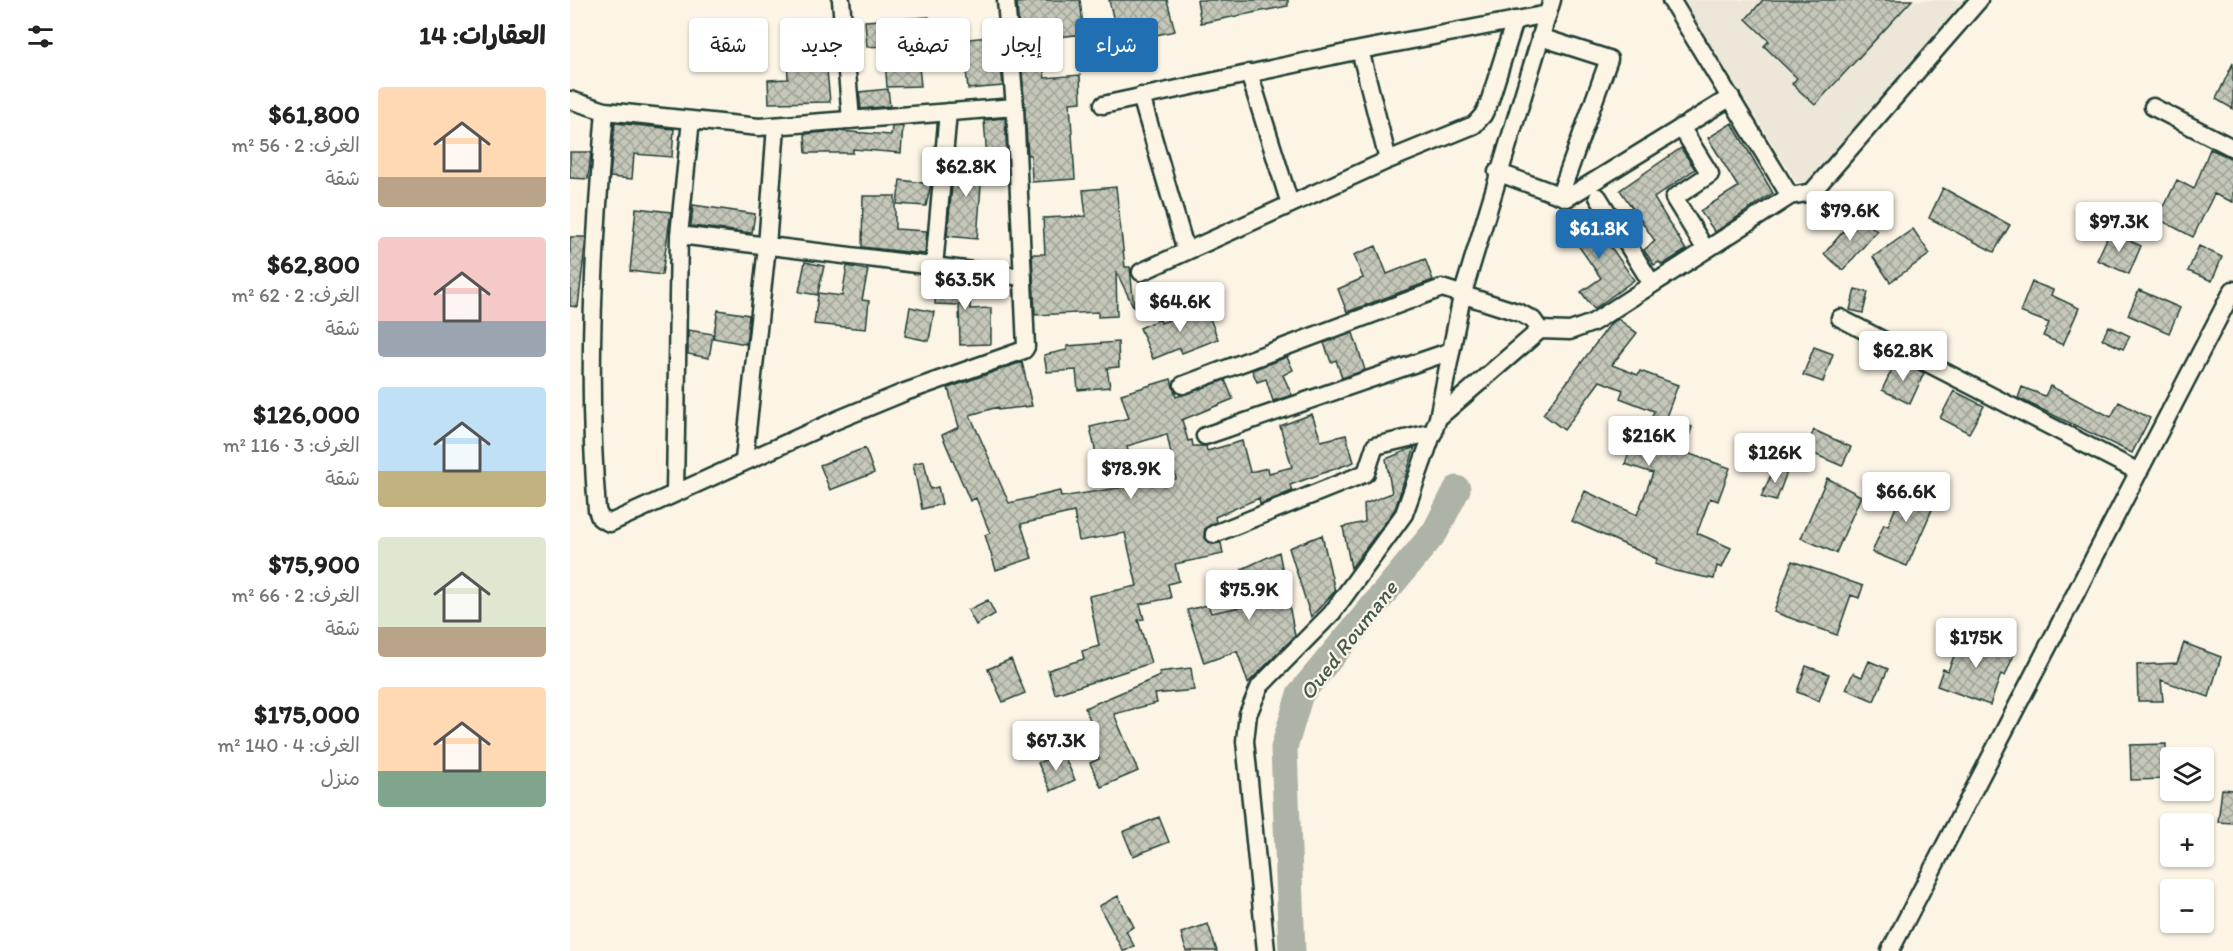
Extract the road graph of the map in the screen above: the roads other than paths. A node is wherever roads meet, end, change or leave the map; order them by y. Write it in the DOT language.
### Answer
graph roads {
  1 [pos="841,0"];
  2 [pos="1006,0"];
  3 [pos="1671,0"];
  4 [pos="1979,0"];
  5 [pos="1550,7"];
  6 [pos="1515,20"];
  7 [pos="1540,37"];
  8 [pos="1360,50"];
  9 [pos="1249,73"];
  10 [pos="1141,96"];
  11 [pos="1731,97"];
  12 [pos="570,100"];
  13 [pos="1103,105"];
  14 [pos="1015,107"];
  15 [pos="2153,107"];
  16 [pos="605,111"];
  17 [pos="948,112"];
  18 [pos="691,120"];
  19 [pos="851,120"];
  20 [pos="776,126"];
  21 [pos="1681,127"];
  22 [pos="2233,148"];
  23 [pos="1388,160"];
  24 [pos="1497,172"];
  25 [pos="1560,195"];
  26 [pos="1790,196"];
  27 [pos="1598,197"];
  28 [pos="1290,204"];
  29 [pos="679,235"];
  30 [pos="767,246"];
  31 [pos="1706,250"];
  32 [pos="1186,251"];
  33 [pos="934,267"];
  34 [pos="1141,272"];
  35 [pos="1023,277"];
  36 [pos="1652,284"];
  37 [pos="2233,290"];
  38 [pos="1462,296"];
  39 [pos="1840,318"];
  40 [pos="1540,330"];
  41 [pos="1451,351"];
  42 [pos="1184,385"];
  43 [pos="1436,425"];
  44 [pos="1205,436"];
  45 [pos="744,460"];
  46 [pos="2139,472"];
  47 [pos="675,492"];
  48 [pos="1215,534"];
  49 [pos="1266,951"];
  50 [pos="1890,951"];
  1 -- 19 [label="street"];
  2 -- 14 [label="street"];
  3 -- 11 [label="street"];
  4 -- 26 [label="street"];
  5 -- 6 [label="street"];
  5 -- 7 [label="street"];
  6 -- 8 [label="street"];
  6 -- 23 [label="street"];
  7 -- 24 [label="street"];
  7 -- 25 [label="street"];
  8 -- 9 [label="street"];
  8 -- 23 [label="street"];
  9 -- 10 [label="street"];
  9 -- 28 [label="street"];
  10 -- 13 [label="street"];
  10 -- 32 [label="street"];
  11 -- 21 [label="street"];
  11 -- 26 [label="street"];
  12 -- 16 [label="street"];
  14 -- 17 [label="street"];
  14 -- 35 [label="street"];
  15 -- 22 [label="street"];
  16 -- 18 [label="street"];
  16 -- 47 [label="street"];
  17 -- 19 [label="street"];
  17 -- 33 [label="street"];
  18 -- 20 [label="street"];
  18 -- 29 [label="street"];
  19 -- 20 [label="street"];
  20 -- 30 [label="street"];
  21 -- 25 [label="street"];
  21 -- 31 [label="street"];
  23 -- 28 [label="street"];
  24 -- 25 [label="street"];
  24 -- 38 [label="street"];
  26 -- 31 [label="street"];
  27 -- 36 [label="street"];
  28 -- 32 [label="street"];
  29 -- 30 [label="street"];
  29 -- 47 [label="street"];
  30 -- 33 [label="street"];
  30 -- 45 [label="street"];
  31 -- 36 [label="street"];
  32 -- 34 [label="street"];
  33 -- 35 [label="street"];
  35 -- 45 [label="street"];
  36 -- 40 [label="street"];
  37 -- 46 [label="street"];
  38 -- 40 [label="street"];
  38 -- 41 [label="street"];
  38 -- 42 [label="street"];
  39 -- 46 [label="street"];
  40 -- 43 [label="street"];
  41 -- 43 [label="street"];
  41 -- 44 [label="street"];
  43 -- 48 [label="street"];
  43 -- 49 [label="street"];
  45 -- 47 [label="street"];
  46 -- 50 [label="street"];
}
